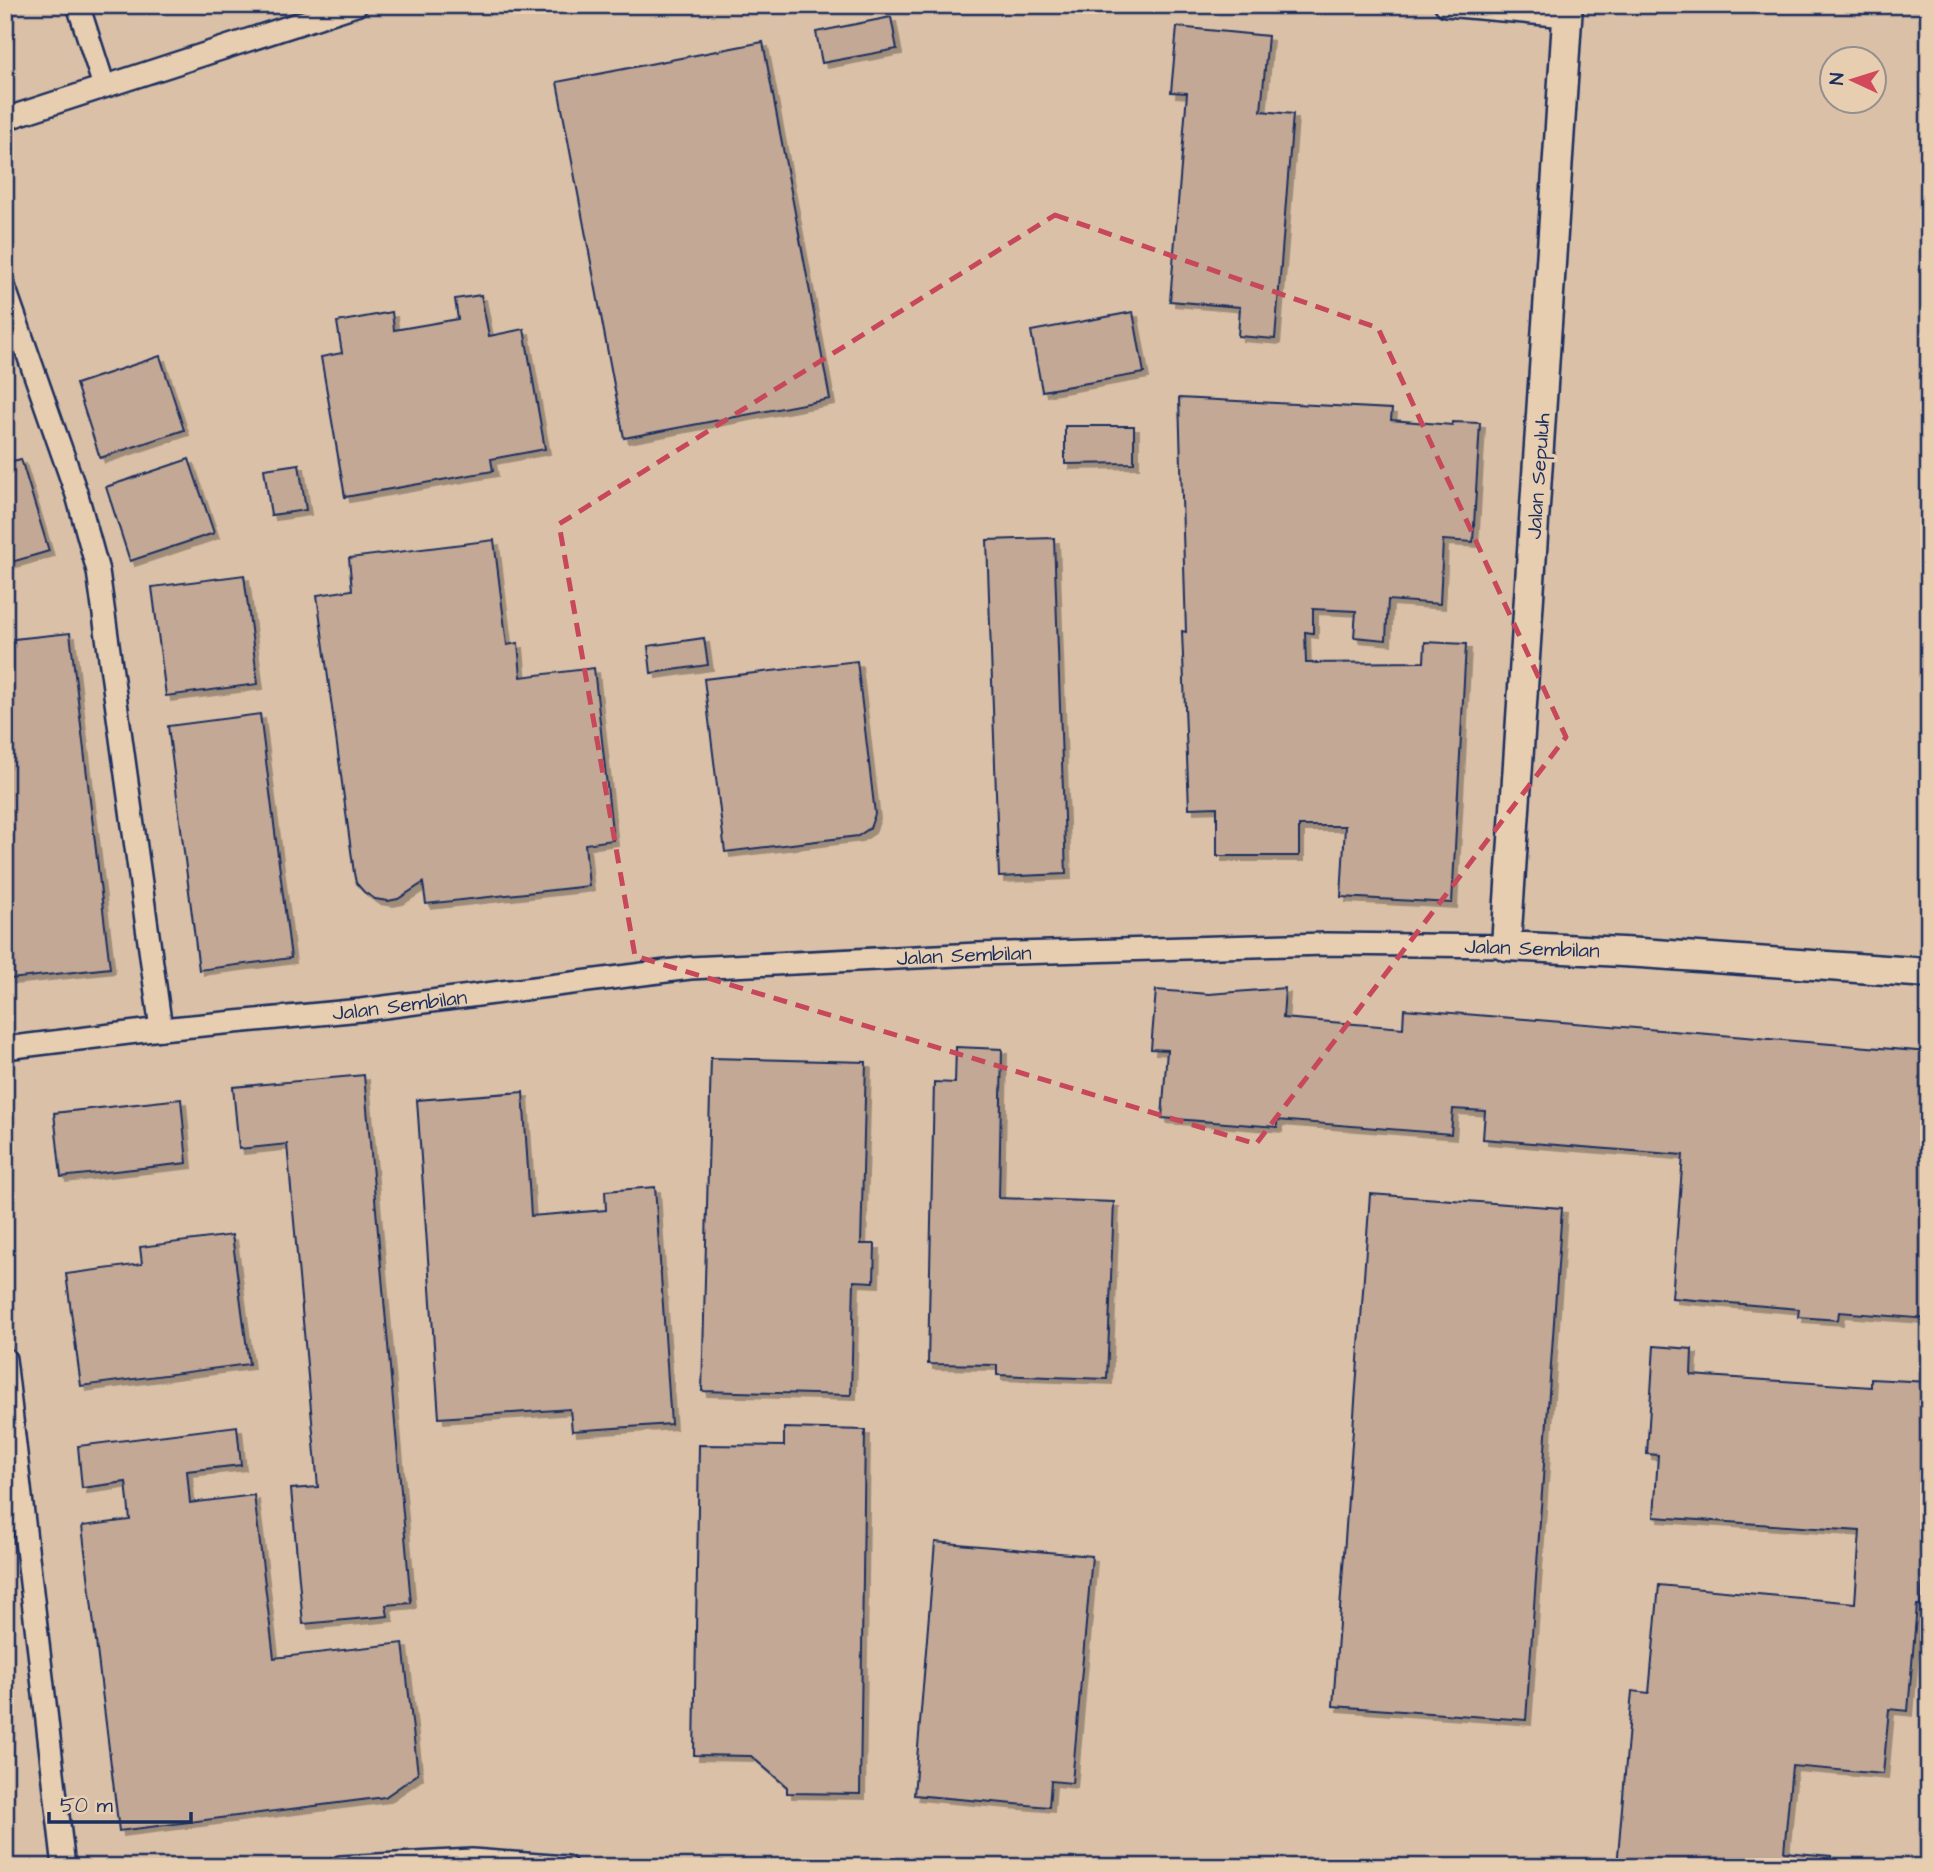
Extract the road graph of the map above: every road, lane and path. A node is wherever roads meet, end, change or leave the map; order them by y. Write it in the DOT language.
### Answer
graph roads {
  1 [pos="78,5"];
  2 [pos="356,5"];
  3 [pos="1446,5"];
  4 [pos="1568,11"];
  5 [pos="104,86"];
  6 [pos="5,119"];
  7 [pos="5,289"];
  8 [pos="1506,946"];
  9 [pos="1929,972"];
  10 [pos="161,1029"];
  11 [pos="5,1048"];
  12 [pos="5,1359"];
  13 [pos="471,1863"];
  14 [pos="64,1867"];
  15 [pos="340,1867"];
  16 [pos="566,1867"];
  1 -- 5 [label="street"];
  2 -- 5 [label="street"];
  3 -- 4 [label="street"];
  4 -- 8 [label="main road, Jalan Sepuluh"];
  5 -- 6 [label="street"];
  7 -- 10 [label="street"];
  8 -- 9 [label="main road, Jalan Sembilan"];
  8 -- 10 [label="street, Jalan Sembilan"];
  10 -- 11 [label="street, Jalan Sembilan"];
  12 -- 14 [label="street"];
  13 -- 15 [label="street"];
  13 -- 16 [label="street"];
}
